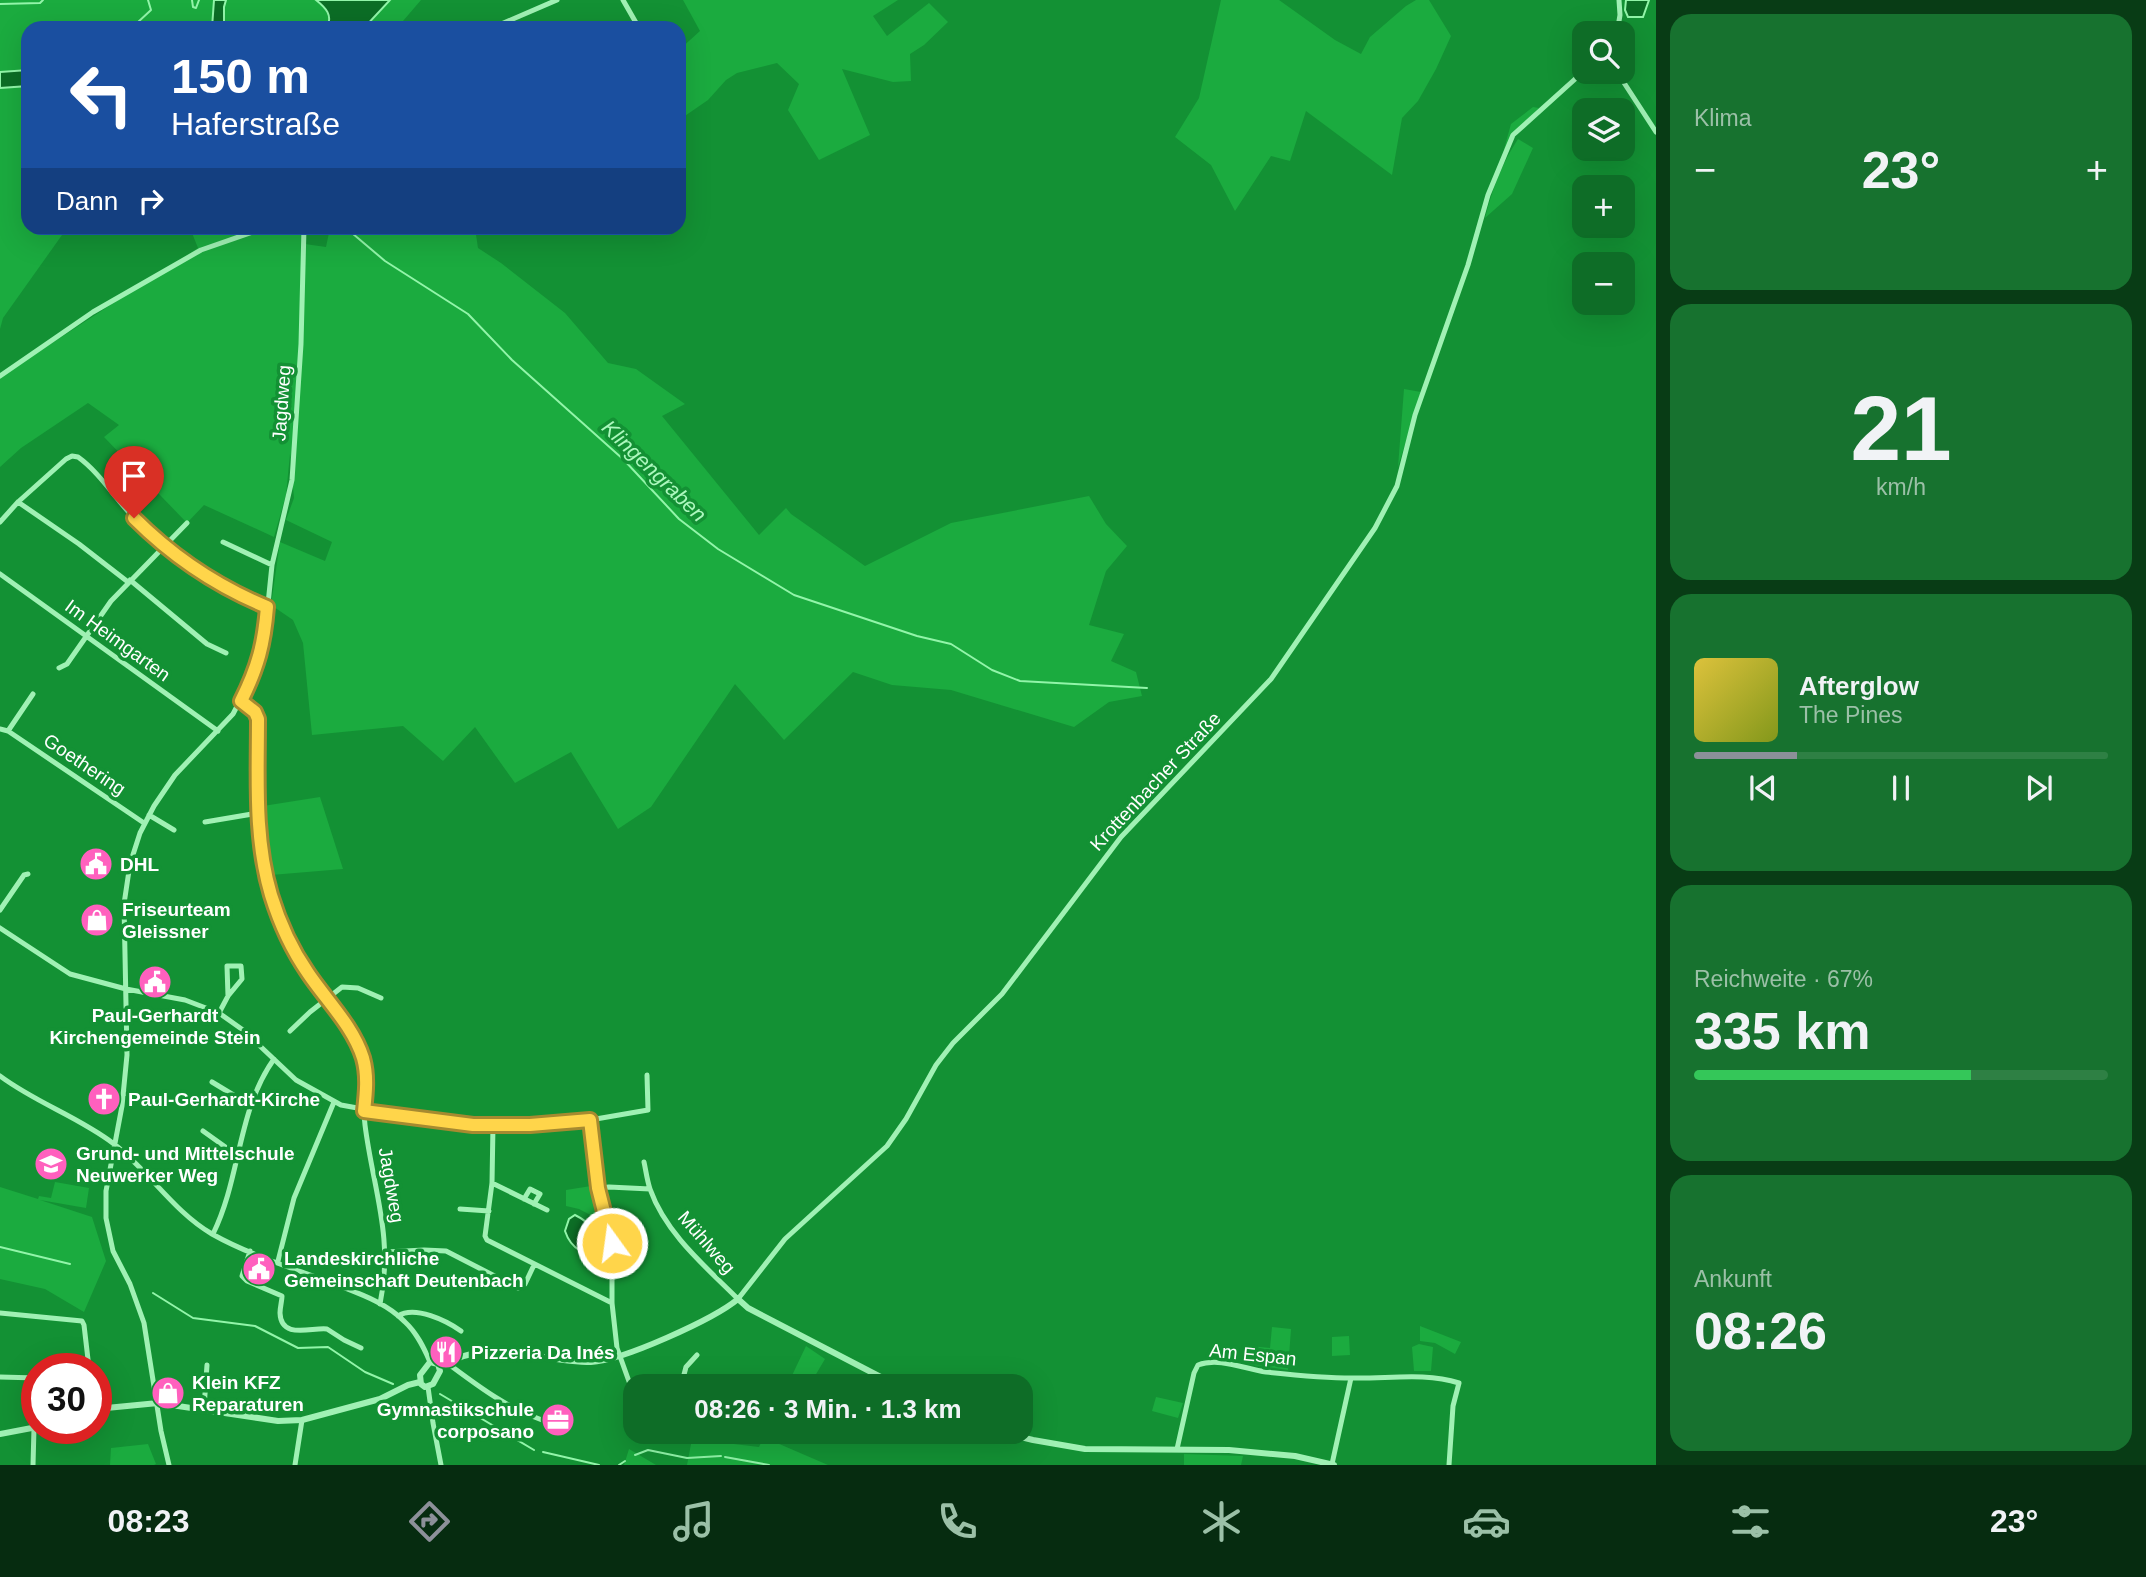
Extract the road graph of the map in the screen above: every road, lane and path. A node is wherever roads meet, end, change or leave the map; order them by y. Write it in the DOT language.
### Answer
graph roads {
  1 [pos="557,0"];
  2 [pos="623,0"];
  3 [pos="1619,0"];
  4 [pos="508,21"];
  5 [pos="635,21"];
  6 [pos="1619,21"];
  7 [pos="1572,82"];
  8 [pos="1625,84"];
  9 [pos="1656,132"];
  10 [pos="244,235"];
  11 [pos="304,235"];
  12 [pos="0,376"];
  13 [pos="18,502"];
  14 [pos="0,522"];
  15 [pos="187,523"];
  16 [pos="223,542"];
  17 [pos="165,547"];
  18 [pos="272,565"];
  19 [pos="0,574"];
  20 [pos="129,581"];
  21 [pos="267,607"];
  22 [pos="87,636"];
  23 [pos="226,653"];
  24 [pos="59,668"];
  25 [pos="33,694"];
  26 [pos="241,701"];
  27 [pos="0,729"];
  28 [pos="8,731"];
  29 [pos="218,731"];
  30 [pos="258,813"];
  31 [pos="149,815"];
  32 [pos="205,822"];
  33 [pos="144,823"];
  34 [pos="174,830"];
  35 [pos="28,874"];
  36 [pos="0,910"];
  37 [pos="0,928"];
  38 [pos="127,989"];
  39 [pos="228,996"];
  40 [pos="326,998"];
  41 [pos="381,998"];
  42 [pos="219,1013"];
  43 [pos="290,1031"];
  44 [pos="274,1059"];
  45 [pos="647,1075"];
  46 [pos="0,1076"];
  47 [pos="212,1082"];
  48 [pos="124,1093"];
  49 [pos="167,1098"];
  50 [pos="334,1102"];
  51 [pos="250,1105"];
  52 [pos="364,1111"];
  53 [pos="590,1120"];
  54 [pos="494,1125"];
  55 [pos="204,1131"];
  56 [pos="114,1144"];
  57 [pos="238,1156"];
  58 [pos="644,1162"];
  59 [pos="492,1183"];
  60 [pos="598,1188"];
  61 [pos="650,1189"];
  62 [pos="524,1199"];
  63 [pos="534,1204"];
  64 [pos="460,1209"];
  65 [pos="547,1210"];
  66 [pos="489,1211"];
  67 [pos="213,1234"];
  68 [pos="250,1251"];
  69 [pos="386,1252"];
  70 [pos="278,1261"];
  71 [pos="534,1265"];
  72 [pos="738,1299"];
  73 [pos="612,1303"];
  74 [pos="380,1304"];
  75 [pos="0,1313"];
  76 [pos="398,1316"];
  77 [pos="461,1331"];
  78 [pos="361,1348"];
  79 [pos="87,1353"];
  80 [pos="697,1355"];
  81 [pos="621,1356"];
  82 [pos="430,1362"];
  83 [pos="447,1363"];
  84 [pos="207,1366"];
  85 [pos="440,1367"];
  86 [pos="627,1374"];
  87 [pos="684,1374"];
  88 [pos="875,1374"];
  89 [pos="0,1377"];
  90 [pos="21,1378"];
  91 [pos="1351,1378"];
  92 [pos="420,1381"];
  93 [pos="428,1387"];
  94 [pos="158,1402"];
  95 [pos="112,1406"];
  96 [pos="204,1408"];
  97 [pos="302,1420"];
  98 [pos="542,1420"];
  99 [pos="21,1430"];
  100 [pos="0,1434"];
  101 [pos="1033,1440"];
  102 [pos="34,1444"];
  103 [pos="1177,1449"];
  104 [pos="33,1465"];
  105 [pos="169,1465"];
  106 [pos="295,1465"];
  107 [pos="442,1465"];
  108 [pos="1333,1465"];
  109 [pos="1449,1465"];
  1 -- 4 [label="street"];
  2 -- 5 [label="street"];
  3 -- 6 [label="street"];
  7 -- 72 [label="street, Krottenbacher Straße"];
  8 -- 9 [label="street"];
  10 -- 12 [label="street"];
  11 -- 18 [label="street, Jagdweg"];
  13 -- 14 [label="street"];
  13 -- 17 [label="street"];
  13 -- 20 [label="street"];
  15 -- 17 [label="street"];
  16 -- 18 [label="street"];
  17 -- 20 [label="street"];
  17 -- 21 [label="street"];
  18 -- 21 [label="street, Jagdweg"];
  19 -- 22 [label="street, Im Heimgarten"];
  20 -- 22 [label="street"];
  20 -- 23 [label="street"];
  21 -- 26 [label="street, Jagdweg"];
  22 -- 24 [label="street"];
  22 -- 29 [label="street, Im Heimgarten"];
  25 -- 28 [label="street"];
  26 -- 29 [label="street"];
  26 -- 30 [label="street, Jagdweg"];
  27 -- 28 [label="street, Goethering"];
  28 -- 33 [label="street, Goethering"];
  29 -- 31 [label="street"];
  30 -- 32 [label="street"];
  30 -- 40 [label="street, Jagdweg"];
  31 -- 33 [label="street"];
  31 -- 34 [label="street"];
  33 -- 38 [label="street"];
  35 -- 36 [label="street"];
  37 -- 38 [label="street"];
  38 -- 42 [label="street"];
  38 -- 48 [label="street"];
  39 -- 39 [label="street"];
  39 -- 42 [label="street"];
  40 -- 41 [label="street"];
  40 -- 43 [label="street"];
  40 -- 52 [label="street, Jagdweg"];
  42 -- 44 [label="street"];
  44 -- 50 [label="street"];
  44 -- 51 [label="street"];
  45 -- 53 [label="street"];
  46 -- 56 [label="street"];
  47 -- 51 [label="street"];
  48 -- 49 [label="street"];
  48 -- 56 [label="street"];
  50 -- 52 [label="street"];
  50 -- 70 [label="street"];
  51 -- 57 [label="street"];
  52 -- 54 [label="street"];
  52 -- 69 [label="street, Jagdweg"];
  53 -- 54 [label="street"];
  53 -- 60 [label="street"];
  54 -- 59 [label="street"];
  55 -- 57 [label="street"];
  56 -- 67 [label="street"];
  56 -- 94 [label="street"];
  57 -- 67 [label="street"];
  58 -- 61 [label="street, Mühlweg"];
  59 -- 62 [label="street"];
  59 -- 66 [label="street"];
  60 -- 61 [label="street"];
  60 -- 73 [label="street"];
  61 -- 72 [label="street, Mühlweg"];
  62 -- 63 [label="street"];
  62 -- 63 [label="street"];
  63 -- 65 [label="street"];
  64 -- 66 [label="street"];
  66 -- 71 [label="street"];
  67 -- 68 [label="street"];
  68 -- 70 [label="street"];
  68 -- 78 [label="street"];
  69 -- 71 [label="street"];
  69 -- 74 [label="street, Jagdweg"];
  70 -- 74 [label="street"];
  71 -- 73 [label="street"];
  72 -- 81 [label="street"];
  72 -- 88 [label="street"];
  73 -- 81 [label="street"];
  74 -- 76 [label="street"];
  75 -- 79 [label="street"];
  76 -- 77 [label="street"];
  76 -- 82 [label="street"];
  80 -- 87 [label="street"];
  81 -- 83 [label="street"];
  81 -- 86 [label="street"];
  82 -- 85 [label="street"];
  82 -- 92 [label="street"];
  83 -- 85 [label="street"];
  83 -- 98 [label="street"];
  84 -- 96 [label="street"];
  85 -- 93 [label="street"];
  89 -- 90 [label="street"];
  91 -- 103 [label="street, Am Espan"];
  91 -- 108 [label="street"];
  91 -- 109 [label="street, Am Espan"];
  92 -- 93 [label="street"];
  92 -- 97 [label="street"];
  93 -- 107 [label="street"];
  94 -- 95 [label="street"];
  94 -- 96 [label="street"];
  94 -- 105 [label="street"];
  96 -- 97 [label="street"];
  97 -- 106 [label="street"];
  99 -- 100 [label="street"];
  101 -- 103 [label="street"];
  102 -- 104 [label="street"];
  103 -- 108 [label="street"];
}
